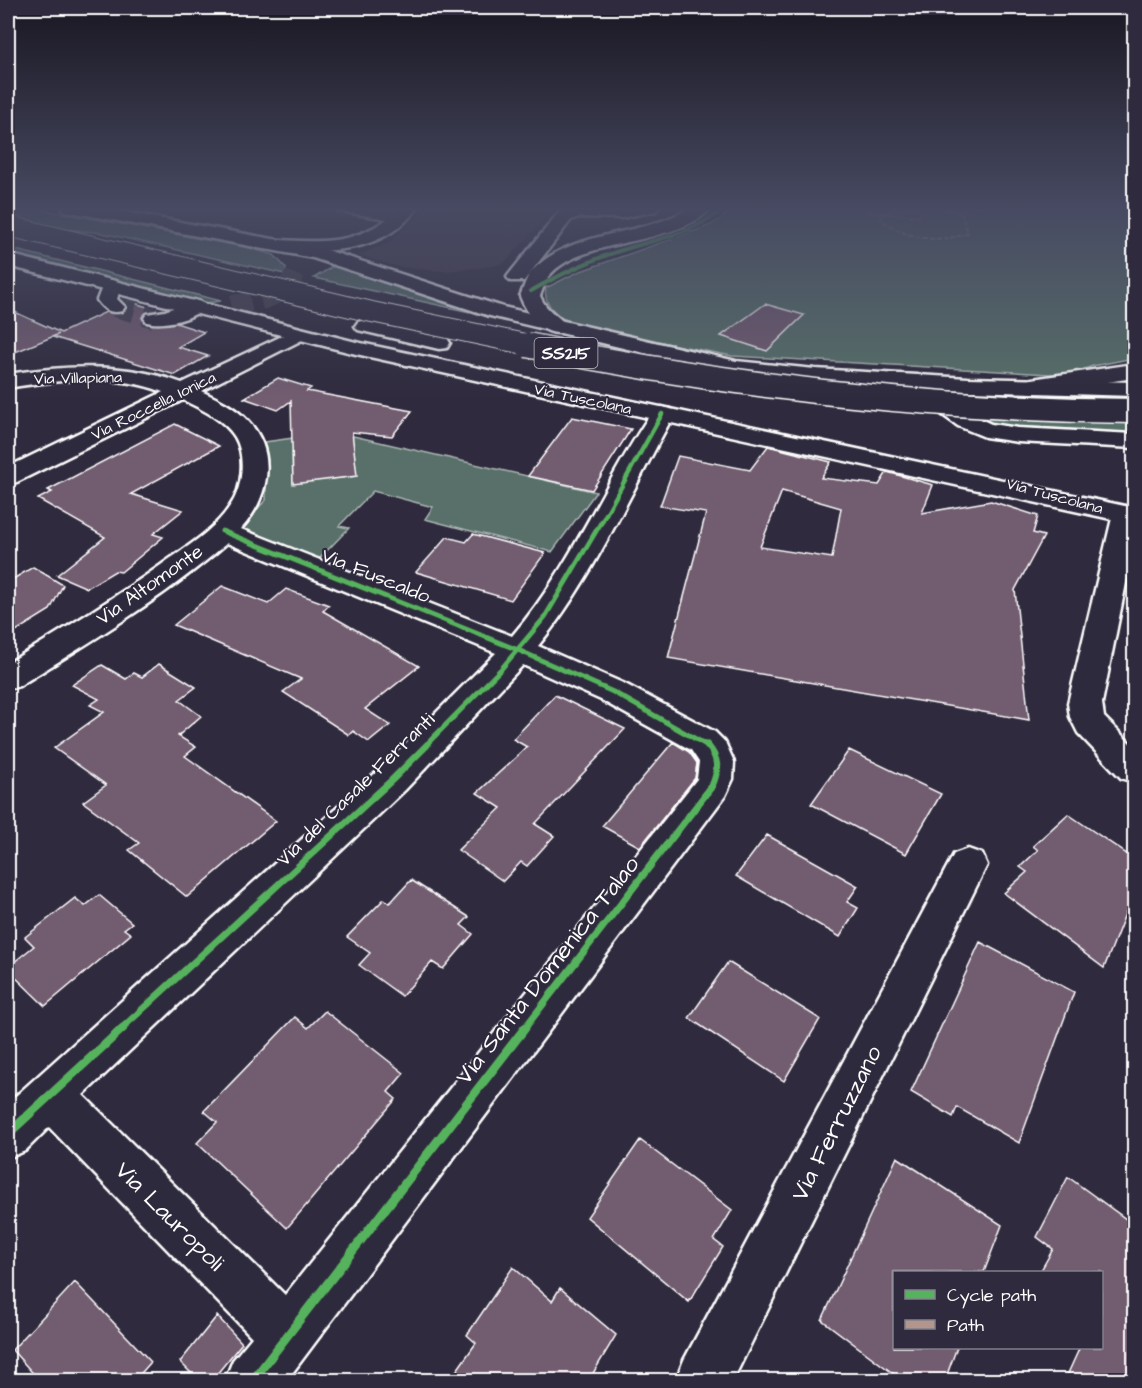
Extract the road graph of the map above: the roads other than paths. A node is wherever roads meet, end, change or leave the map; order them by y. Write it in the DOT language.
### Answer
graph roads {
  1 [pos="55,272"];
  2 [pos="145,272"];
  3 [pos="207,272"];
  4 [pos="261,272"];
  5 [pos="373,272"];
  6 [pos="519,272"];
  7 [pos="543,272"];
  8 [pos="111,286"];
  9 [pos="231,305"];
  10 [pos="115,307"];
  11 [pos="196,307"];
  12 [pos="154,318"];
  13 [pos="299,334"];
  14 [pos="561,334"];
  15 [pos="1134,371"];
  16 [pos="8,381"];
  17 [pos="910,382"];
  18 [pos="1020,387"];
  19 [pos="183,389"];
  20 [pos="1134,389"];
  21 [pos="1134,411"];
  22 [pos="662,414"];
  23 [pos="1134,441"];
  24 [pos="8,477"];
  25 [pos="1131,515"];
  26 [pos="222,531"];
  27 [pos="518,650"];
  28 [pos="8,678"];
  29 [pos="1134,768"];
  30 [pos="968,865"];
  31 [pos="51,1096"];
  32 [pos="8,1134"];
  33 [pos="288,1336"];
  34 [pos="253,1380"];
  35 [pos="704,1380"];
  1 -- 8 [label="main road, Via Tuscolana"];
  2 -- 25 [label="main road, Via Tuscolana / SS215"];
  3 -- 21 [label="main road, SS215, bridge"];
  4 -- 14 [label="main road, bridge"];
  5 -- 14 [label="main road"];
  6 -- 14 [label="main road"];
  7 -- 14 [label="main road"];
  8 -- 10 [label="main road"];
  8 -- 11 [label="main road, Via Tuscolana"];
  9 -- 11 [label="main road"];
  11 -- 12 [label="main road"];
  11 -- 13 [label="main road, Via Tuscolana"];
  13 -- 19 [label="main road, Via Roccella Ionica"];
  13 -- 22 [label="main road, Via Tuscolana"];
  14 -- 17 [label="main road"];
  15 -- 18 [label="main road"];
  16 -- 19 [label="main road, Via Villapiana"];
  17 -- 18 [label="main road"];
  17 -- 23 [label="main road"];
  18 -- 20 [label="main road"];
  19 -- 24 [label="main road, Via Roccella Ionica"];
  19 -- 26 [label="main road, Via Altomonte"];
  22 -- 25 [label="main road, Via Tuscolana"];
  22 -- 27 [label="main road, Via del Casale Ferranti"];
  25 -- 29 [label="main road"];
  26 -- 27 [label="main road, Via Fuscaldo"];
  26 -- 28 [label="main road, Via Altomonte"];
  27 -- 31 [label="main road, Via del Casale Ferranti"];
  27 -- 33 [label="main road, Via Santa Domenica Talao"];
  30 -- 35 [label="main road, Via Ferruzzano"];
  31 -- 32 [label="main road, Via del Casale Ferranti"];
  31 -- 33 [label="main road, Via Lauropoli"];
  33 -- 34 [label="main road, Via Santa Domenica Talao"];
}
